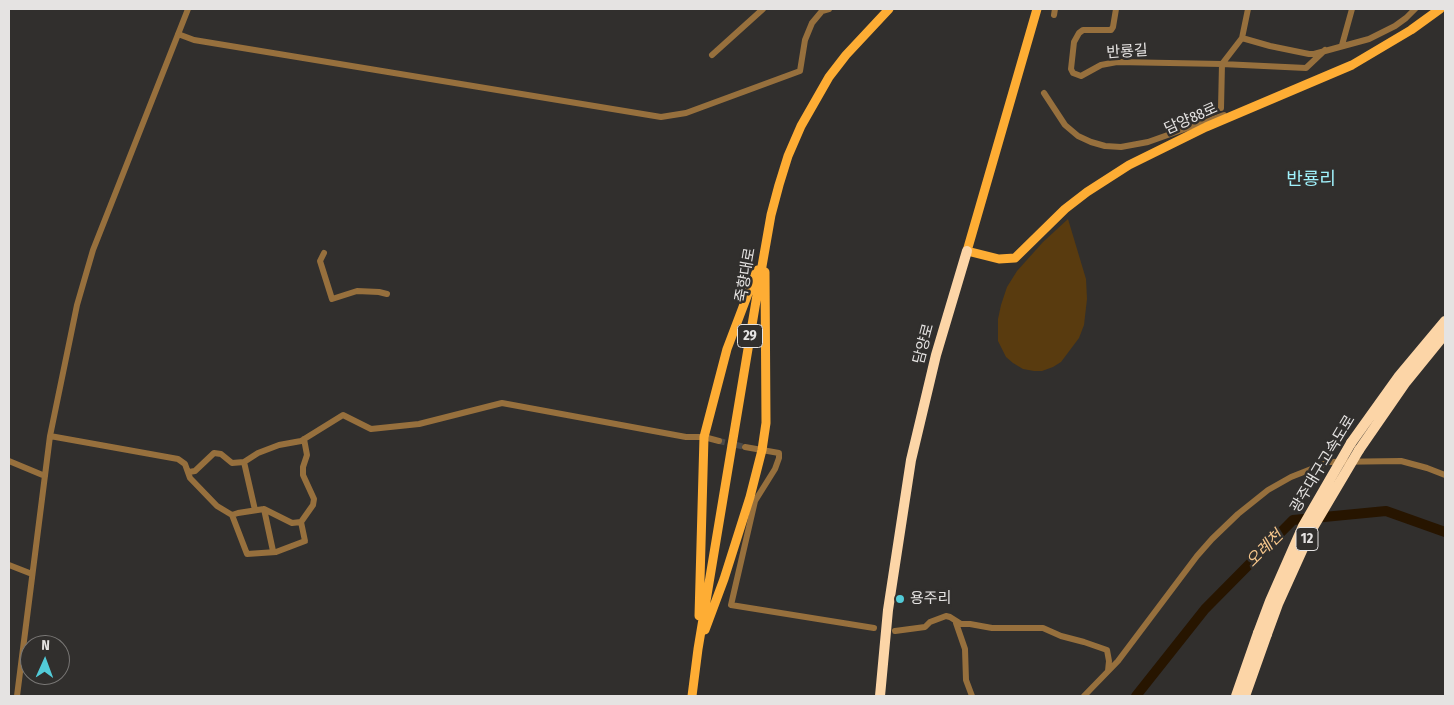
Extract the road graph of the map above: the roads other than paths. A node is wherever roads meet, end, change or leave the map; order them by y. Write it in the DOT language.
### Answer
graph roads {
  1 [pos="188,9"];
  2 [pos="763,9"];
  3 [pos="829,9"];
  4 [pos="889,9"];
  5 [pos="1037,9"];
  6 [pos="1116,9"];
  7 [pos="1248,9"];
  8 [pos="1352,9"];
  9 [pos="1415,9"];
  10 [pos="1440,9"];
  11 [pos="821,10"];
  12 [pos="178,34"];
  13 [pos="1242,38"];
  14 [pos="1342,45"];
  15 [pos="1325,50"];
  16 [pos="712,55"];
  17 [pos="1222,64"];
  18 [pos="1044,93"];
  19 [pos="1268,100"];
  20 [pos="1221,108"];
  21 [pos="765,249"];
  22 [pos="967,251"];
  23 [pos="324,253"];
  24 [pos="387,294"];
  25 [pos="1445,320"];
  26 [pos="1445,334"];
  27 [pos="50,436"];
  28 [pos="704,437"];
  29 [pos="304,438"];
  30 [pos="719,441"];
  31 [pos="746,447"];
  32 [pos="1355,447"];
  33 [pos="762,450"];
  34 [pos="9,461"];
  35 [pos="244,462"];
  36 [pos="189,472"];
  37 [pos="1445,475"];
  38 [pos="45,476"];
  39 [pos="264,509"];
  40 [pos="255,510"];
  41 [pos="232,516"];
  42 [pos="301,522"];
  43 [pos="274,551"];
  44 [pos="9,565"];
  45 [pos="32,574"];
  46 [pos="956,622"];
  47 [pos="874,628"];
  48 [pos="895,631"];
  49 [pos="1262,633"];
  50 [pos="698,650"];
  51 [pos="1108,672"];
  52 [pos="17,696"];
  53 [pos="692,696"];
  54 [pos="880,696"];
  55 [pos="972,696"];
  56 [pos="1084,696"];
  57 [pos="1236,696"];
  58 [pos="1245,696"];
  1 -- 12 [label="street"];
  2 -- 16 [label="street"];
  3 -- 11 [label="street"];
  4 -- 21 [label="main road, 죽향대로 / 29"];
  5 -- 22 [label="main road, 담양로"];
  6 -- 17 [label="street, 반룡길"];
  7 -- 13 [label="street"];
  8 -- 14 [label="street"];
  9 -- 14 [label="street, 반룡길"];
  10 -- 19 [label="main road, 담양88로"];
  11 -- 12 [label="street"];
  12 -- 27 [label="street"];
  13 -- 15 [label="street, 반룡길"];
  13 -- 17 [label="street"];
  14 -- 15 [label="street, 반룡길"];
  15 -- 17 [label="street, 반룡길"];
  17 -- 20 [label="street"];
  18 -- 19 [label="street"];
  19 -- 22 [label="main road, 담양88로"];
  21 -- 28 [label="main road"];
  21 -- 33 [label="main road"];
  21 -- 50 [label="main road, 죽향대로 / 29"];
  22 -- 54 [label="highway, 담양로"];
  23 -- 24 [label="street"];
  25 -- 32 [label="highway, 광주대구고속도로 / 12"];
  26 -- 32 [label="highway, 광주대구고속도로 / 12"];
  27 -- 36 [label="street"];
  27 -- 38 [label="street"];
  28 -- 29 [label="street"];
  28 -- 30 [label="street"];
  28 -- 50 [label="main road"];
  29 -- 35 [label="street"];
  29 -- 42 [label="street"];
  31 -- 33 [label="street"];
  32 -- 49 [label="highway, 광주대구고속도로 / 12, bridge"];
  33 -- 47 [label="street"];
  33 -- 50 [label="main road"];
  34 -- 38 [label="street"];
  35 -- 36 [label="street"];
  35 -- 40 [label="street"];
  36 -- 41 [label="street"];
  37 -- 51 [label="street"];
  38 -- 45 [label="street"];
  39 -- 40 [label="street"];
  39 -- 42 [label="street"];
  39 -- 43 [label="street"];
  40 -- 41 [label="street"];
  41 -- 43 [label="street"];
  42 -- 43 [label="street"];
  44 -- 45 [label="street"];
  45 -- 52 [label="street"];
  46 -- 48 [label="street"];
  46 -- 51 [label="street"];
  46 -- 55 [label="street"];
  49 -- 57 [label="highway, 광주대구고속도로 / 12"];
  49 -- 58 [label="highway, 광주대구고속도로 / 12"];
  50 -- 53 [label="main road, 죽향대로 / 29"];
  51 -- 56 [label="street"];
}
